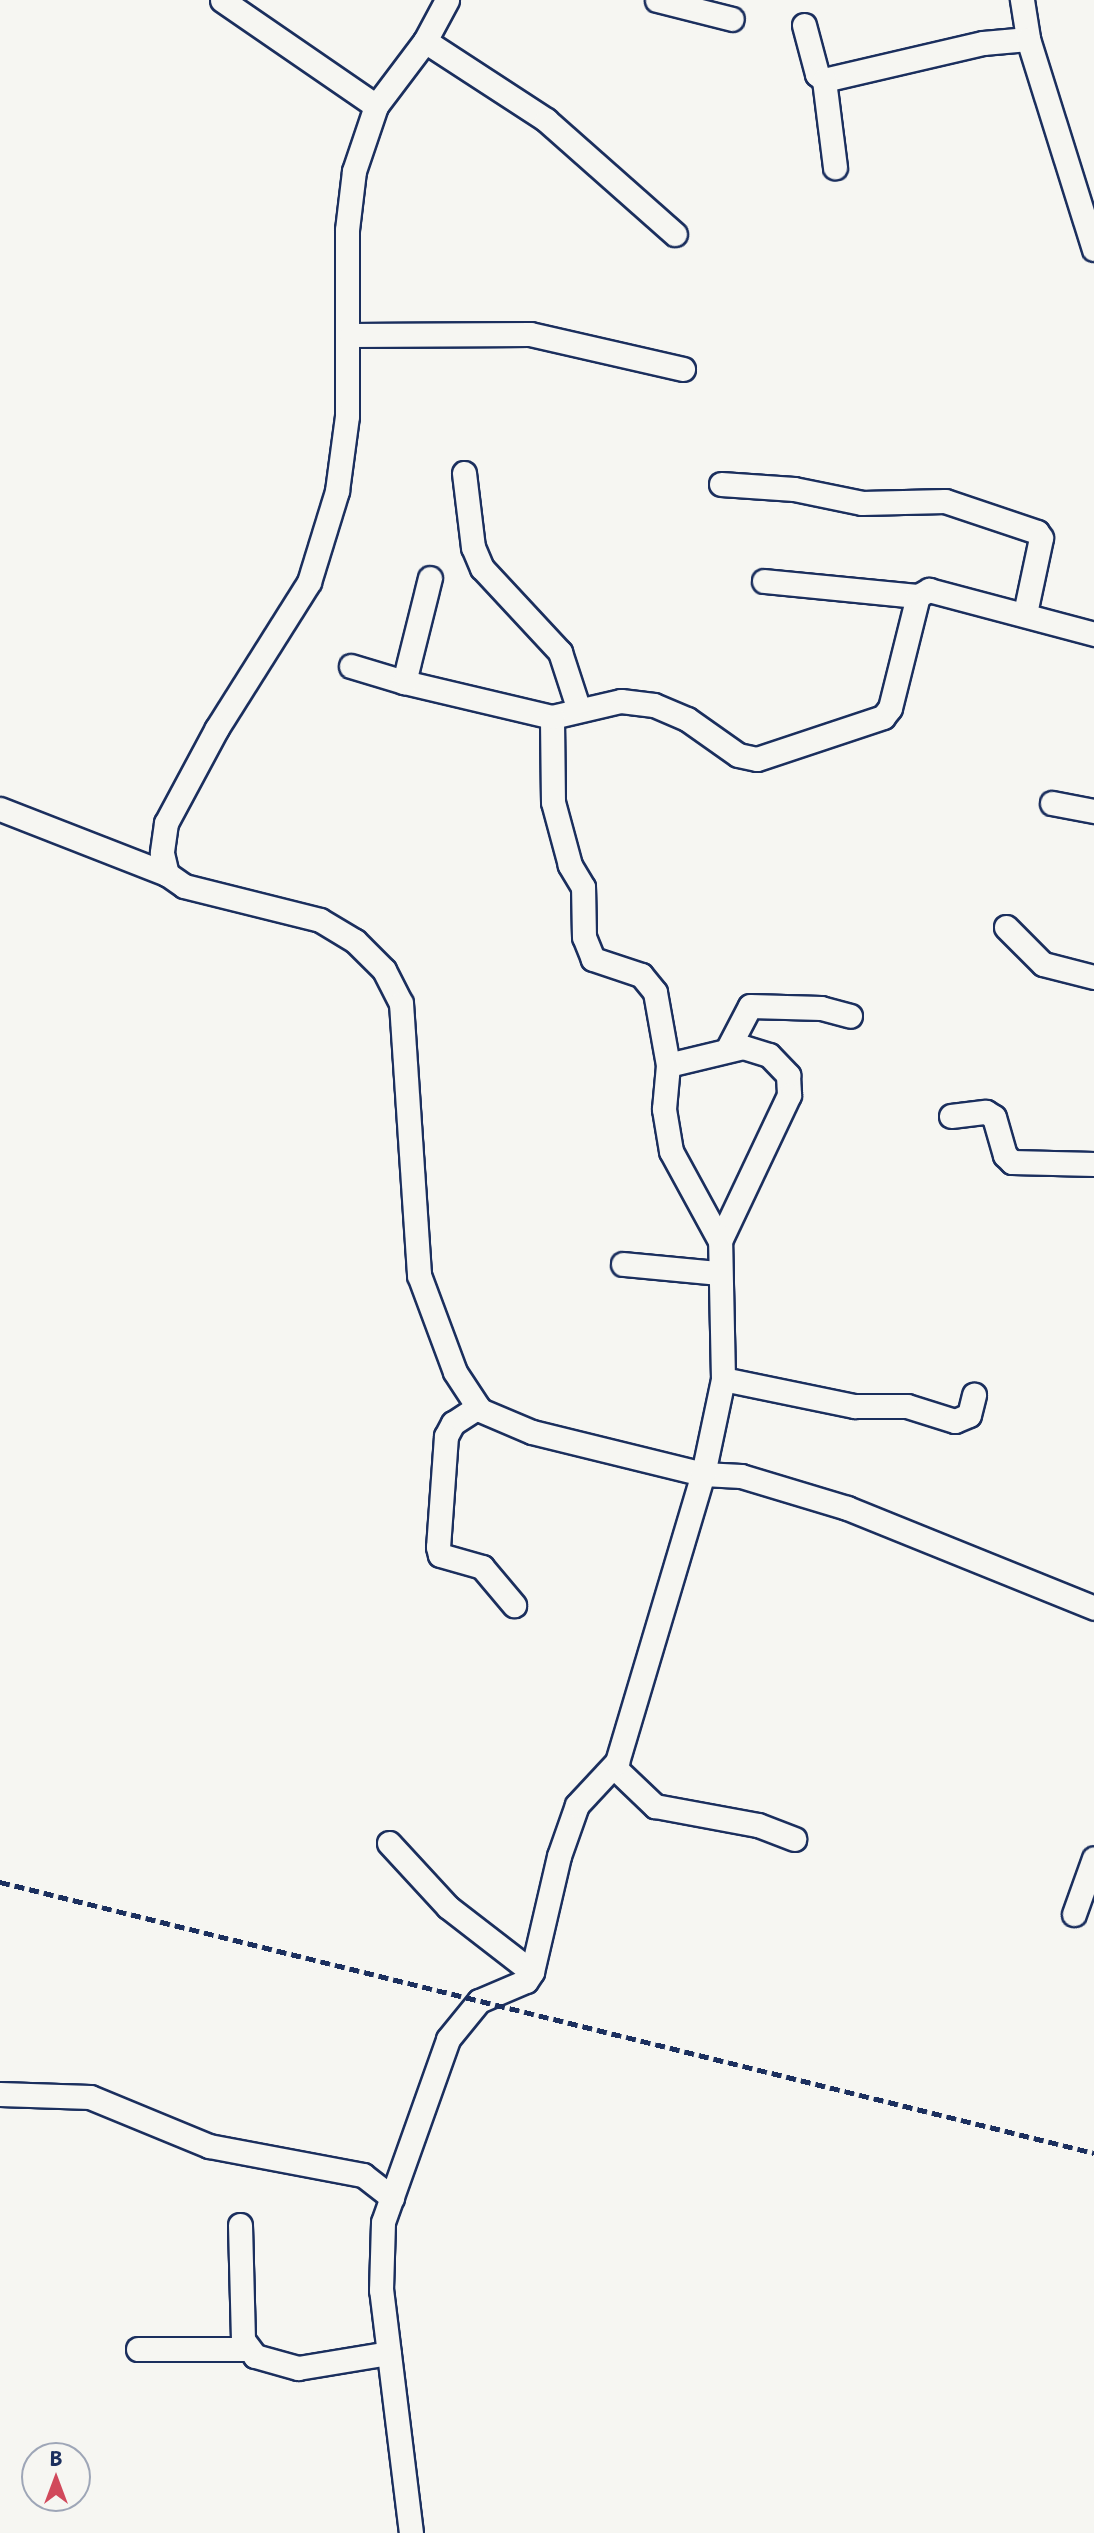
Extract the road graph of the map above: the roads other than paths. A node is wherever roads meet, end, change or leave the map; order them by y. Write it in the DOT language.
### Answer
graph roads {
  1 [pos="222,0"];
  2 [pos="447,0"];
  3 [pos="657,0"];
  4 [pos="1022,0"];
  5 [pos="732,19"];
  6 [pos="804,25"];
  7 [pos="1028,39"];
  8 [pos="425,41"];
  9 [pos="824,80"];
  10 [pos="376,106"];
  11 [pos="835,167"];
  12 [pos="675,234"];
  13 [pos="1094,249"];
  14 [pos="351,335"];
  15 [pos="682,369"];
  16 [pos="464,473"];
  17 [pos="721,485"];
  18 [pos="430,578"];
  19 [pos="764,581"];
  20 [pos="918,596"];
  21 [pos="1025,613"];
  22 [pos="1094,634"];
  23 [pos="351,666"];
  24 [pos="404,682"];
  25 [pos="579,710"];
  26 [pos="552,716"];
  27 [pos="1052,803"];
  28 [pos="0,809"];
  29 [pos="1094,811"];
  30 [pos="167,874"];
  31 [pos="1006,927"];
  32 [pos="1094,977"];
  33 [pos="850,1016"];
  34 [pos="728,1048"];
  35 [pos="668,1065"];
  36 [pos="951,1116"];
  37 [pos="1094,1164"];
  38 [pos="720,1241"];
  39 [pos="623,1264"];
  40 [pos="719,1273"];
  41 [pos="723,1379"];
  42 [pos="974,1395"];
  43 [pos="478,1407"];
  44 [pos="703,1474"];
  45 [pos="514,1605"];
  46 [pos="1094,1608"];
  47 [pos="614,1767"];
  48 [pos="794,1839"];
  49 [pos="389,1843"];
  50 [pos="1094,1858"];
  51 [pos="1074,1914"];
  52 [pos="532,1972"];
  53 [pos="0,2094"];
  54 [pos="392,2198"];
  55 [pos="240,2225"];
  56 [pos="138,2349"];
  57 [pos="247,2349"];
  58 [pos="389,2353"];
  59 [pos="411,2533"];
  1 -- 10 [label="street"];
  2 -- 8 [label="street"];
  3 -- 5 [label="street"];
  4 -- 7 [label="street"];
  6 -- 9 [label="street"];
  7 -- 9 [label="street"];
  7 -- 13 [label="street"];
  8 -- 10 [label="street"];
  8 -- 12 [label="street"];
  9 -- 11 [label="street"];
  10 -- 14 [label="street"];
  14 -- 15 [label="street"];
  14 -- 30 [label="street"];
  16 -- 25 [label="street"];
  17 -- 21 [label="street"];
  18 -- 24 [label="street"];
  19 -- 20 [label="street"];
  20 -- 21 [label="street"];
  20 -- 25 [label="street"];
  21 -- 22 [label="street"];
  23 -- 24 [label="street"];
  24 -- 26 [label="street"];
  25 -- 26 [label="street"];
  26 -- 35 [label="street"];
  27 -- 29 [label="street"];
  28 -- 30 [label="street"];
  30 -- 43 [label="street"];
  31 -- 32 [label="street"];
  33 -- 34 [label="street"];
  34 -- 35 [label="street"];
  34 -- 38 [label="street"];
  35 -- 38 [label="street"];
  36 -- 37 [label="street"];
  38 -- 40 [label="street"];
  39 -- 40 [label="street"];
  40 -- 41 [label="street"];
  41 -- 42 [label="street"];
  41 -- 44 [label="street"];
  43 -- 44 [label="street"];
  43 -- 45 [label="street"];
  44 -- 46 [label="street"];
  44 -- 47 [label="street"];
  47 -- 48 [label="street"];
  47 -- 52 [label="street"];
  49 -- 52 [label="street"];
  50 -- 51 [label="street"];
  52 -- 54 [label="street"];
  53 -- 54 [label="street"];
  54 -- 58 [label="street"];
  55 -- 57 [label="street"];
  56 -- 57 [label="street"];
  57 -- 58 [label="street"];
  58 -- 59 [label="street"];
}
